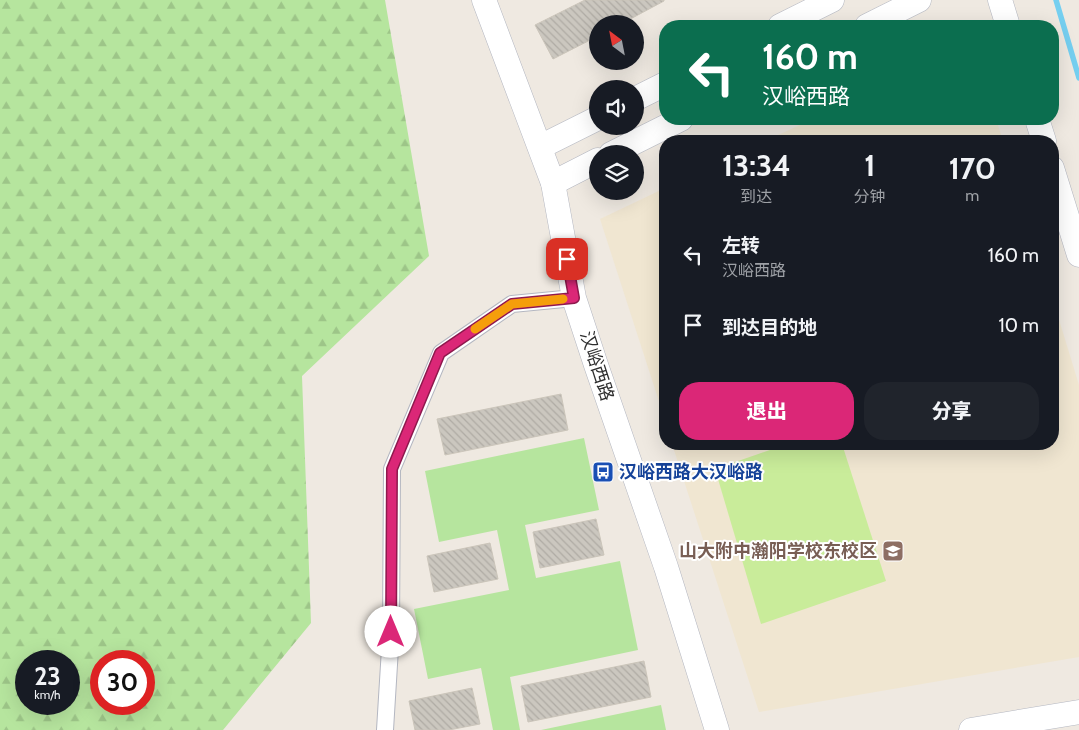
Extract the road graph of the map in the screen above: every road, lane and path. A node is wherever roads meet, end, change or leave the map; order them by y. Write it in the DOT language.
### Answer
graph roads {
  1 [pos="484,0"];
  2 [pos="832,0"];
  3 [pos="919,0"];
  4 [pos="1000,0"];
  5 [pos="792,20"];
  6 [pos="878,20"];
  7 [pos="1006,20"];
  8 [pos="659,87"];
  9 [pos="644,94"];
  10 [pos="589,122"];
  11 [pos="669,125"];
  12 [pos="629,145"];
  13 [pos="540,147"];
  14 [pos="589,164"];
  15 [pos="553,182"];
  16 [pos="1059,191"];
  17 [pos="1079,255"];
  18 [pos="574,298"];
  19 [pos="1079,712"];
  20 [pos="385,730"];
  21 [pos="717,730"];
  22 [pos="971,730"];
  1 -- 13 [label="street, 汉峪西路"];
  2 -- 5 [label="street"];
  3 -- 6 [label="street"];
  4 -- 7 [label="street"];
  8 -- 9 [label="street"];
  10 -- 13 [label="street"];
  11 -- 12 [label="street"];
  13 -- 15 [label="street, 汉峪西路"];
  14 -- 15 [label="street"];
  15 -- 18 [label="street, 汉峪西路"];
  16 -- 17 [label="street"];
  18 -- 20 [label="street"];
  18 -- 21 [label="street, 汉峪西路"];
  19 -- 22 [label="street"];
}
